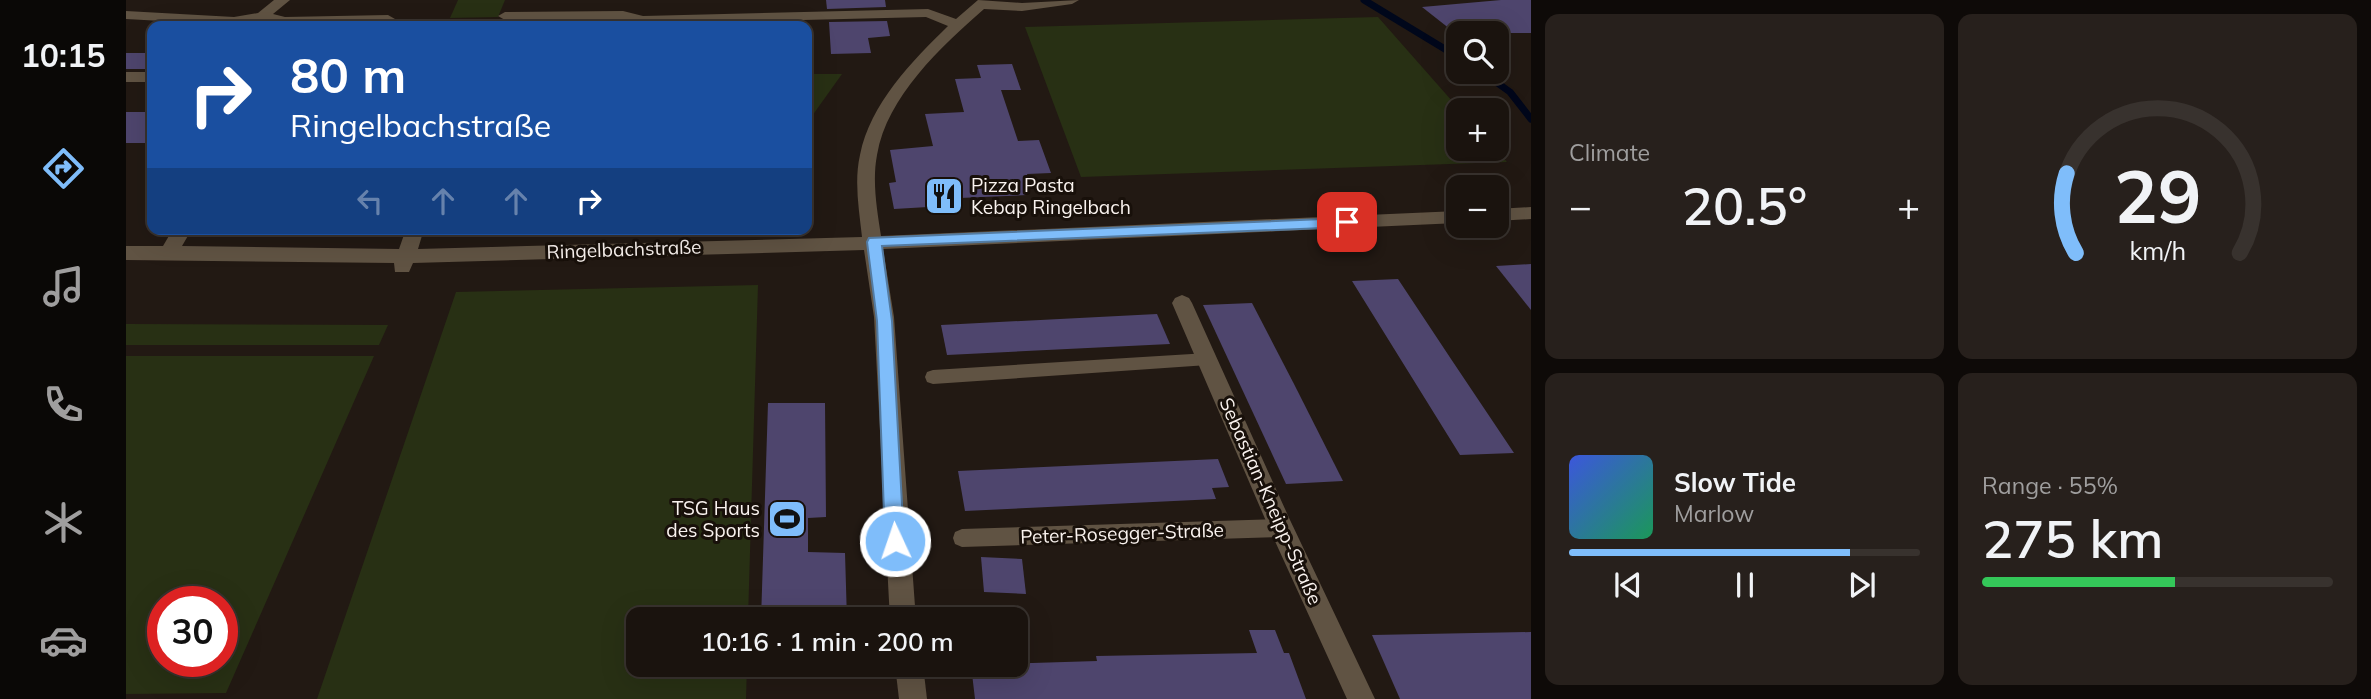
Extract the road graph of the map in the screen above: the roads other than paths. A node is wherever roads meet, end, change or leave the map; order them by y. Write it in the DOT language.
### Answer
graph roads {
  1 [pos="283,0"];
  2 [pos="505,0"];
  3 [pos="1072,0"];
  4 [pos="983,2"];
  5 [pos="625,7"];
  6 [pos="806,7"];
  7 [pos="126,15"];
  8 [pos="262,16"];
  9 [pos="388,19"];
  10 [pos="500,21"];
  11 [pos="959,25"];
  12 [pos="126,77"];
  13 [pos="147,77"];
  14 [pos="1531,213"];
  15 [pos="1509,214"];
  16 [pos="1446,218"];
  17 [pos="180,235"];
  18 [pos="413,235"];
  19 [pos="874,242"];
  20 [pos="126,253"];
  21 [pos="169,253"];
  22 [pos="403,261"];
  23 [pos="1182,303"];
  24 [pos="1208,359"];
  25 [pos="933,377"];
  26 [pos="1281,528"];
  27 [pos="962,538"];
  28 [pos="902,607"];
  29 [pos="910,677"];
  30 [pos="913,699"];
  31 [pos="1361,699"];
  1 -- 8 [label="street"];
  2 -- 10 [label="street"];
  3 -- 4 [label="street"];
  4 -- 11 [label="street"];
  5 -- 6 [label="street"];
  5 -- 10 [label="street"];
  6 -- 11 [label="street"];
  7 -- 8 [label="street"];
  8 -- 9 [label="street"];
  11 -- 19 [label="street"];
  12 -- 13 [label="street"];
  14 -- 15 [label="street"];
  16 -- 19 [label="street, Ringelbachstraße"];
  17 -- 21 [label="street"];
  18 -- 22 [label="street"];
  19 -- 22 [label="street, Ringelbachstraße"];
  19 -- 28 [label="street"];
  20 -- 21 [label="street, Ringelbachstraße"];
  21 -- 22 [label="street, Ringelbachstraße"];
  23 -- 24 [label="street, Sebastian-Kneipp-Straße"];
  24 -- 25 [label="lane"];
  24 -- 26 [label="street, Sebastian-Kneipp-Straße"];
  26 -- 27 [label="lane, Peter-Rosegger-Straße"];
  26 -- 31 [label="street, Sebastian-Kneipp-Straße"];
  29 -- 30 [label="street"];
}
